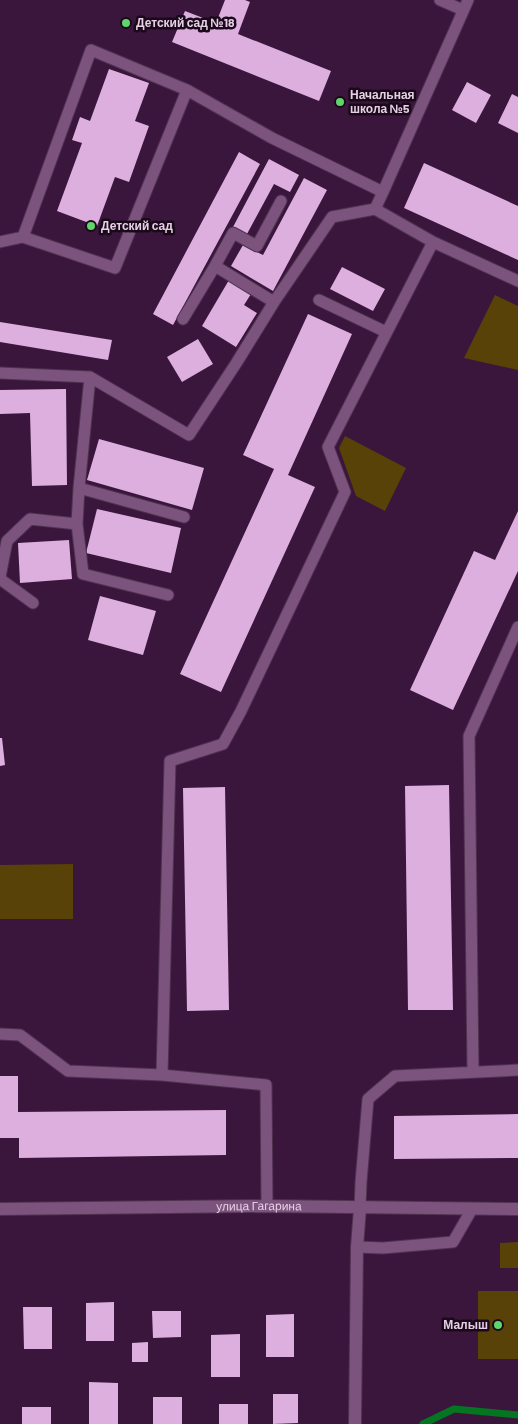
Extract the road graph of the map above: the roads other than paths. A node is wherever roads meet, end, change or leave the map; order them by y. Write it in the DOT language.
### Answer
graph roads {
  1 [pos="440,0"];
  2 [pos="465,5"];
  3 [pos="187,90"];
  4 [pos="383,192"];
  5 [pos="281,200"];
  6 [pos="375,209"];
  7 [pos="23,237"];
  8 [pos="0,242"];
  9 [pos="433,242"];
  10 [pos="215,266"];
  11 [pos="518,281"];
  12 [pos="319,300"];
  13 [pos="274,302"];
  14 [pos="183,319"];
  15 [pos="386,332"];
  16 [pos="0,373"];
  17 [pos="90,377"];
  18 [pos="79,488"];
  19 [pos="184,517"];
  20 [pos="77,524"];
  21 [pos="0,578"];
  22 [pos="168,595"];
  23 [pos="33,603"];
  24 [pos="518,626"];
  25 [pos="0,1034"];
  26 [pos="518,1070"];
  27 [pos="473,1072"];
  28 [pos="162,1076"];
  29 [pos="266,1206"];
  30 [pos="360,1208"];
  31 [pos="0,1209"];
  32 [pos="472,1209"];
  33 [pos="518,1209"];
  34 [pos="357,1247"];
  35 [pos="355,1424"];
  1 -- 2 [label="lane"];
  2 -- 4 [label="lane"];
  3 -- 4 [label="lane"];
  3 -- 7 [label="lane"];
  3 -- 7 [label="lane"];
  4 -- 6 [label="lane"];
  5 -- 10 [label="lane"];
  6 -- 9 [label="lane"];
  6 -- 13 [label="lane"];
  7 -- 8 [label="lane"];
  9 -- 11 [label="lane"];
  9 -- 15 [label="lane"];
  10 -- 13 [label="lane"];
  10 -- 14 [label="lane"];
  12 -- 15 [label="lane"];
  13 -- 17 [label="lane"];
  15 -- 28 [label="lane"];
  16 -- 17 [label="lane"];
  17 -- 18 [label="lane"];
  18 -- 19 [label="lane"];
  18 -- 20 [label="lane"];
  20 -- 21 [label="lane"];
  20 -- 22 [label="lane"];
  21 -- 23 [label="lane"];
  24 -- 27 [label="lane"];
  25 -- 28 [label="lane"];
  26 -- 27 [label="lane"];
  27 -- 30 [label="lane"];
  28 -- 29 [label="lane"];
  29 -- 30 [label="street, улица Гагарина"];
  29 -- 31 [label="street, улица Гагарина"];
  30 -- 32 [label="street, улица Гагарина"];
  30 -- 34 [label="street"];
  32 -- 33 [label="street, улица Гагарина"];
  32 -- 34 [label="lane"];
  34 -- 35 [label="street"];
}
